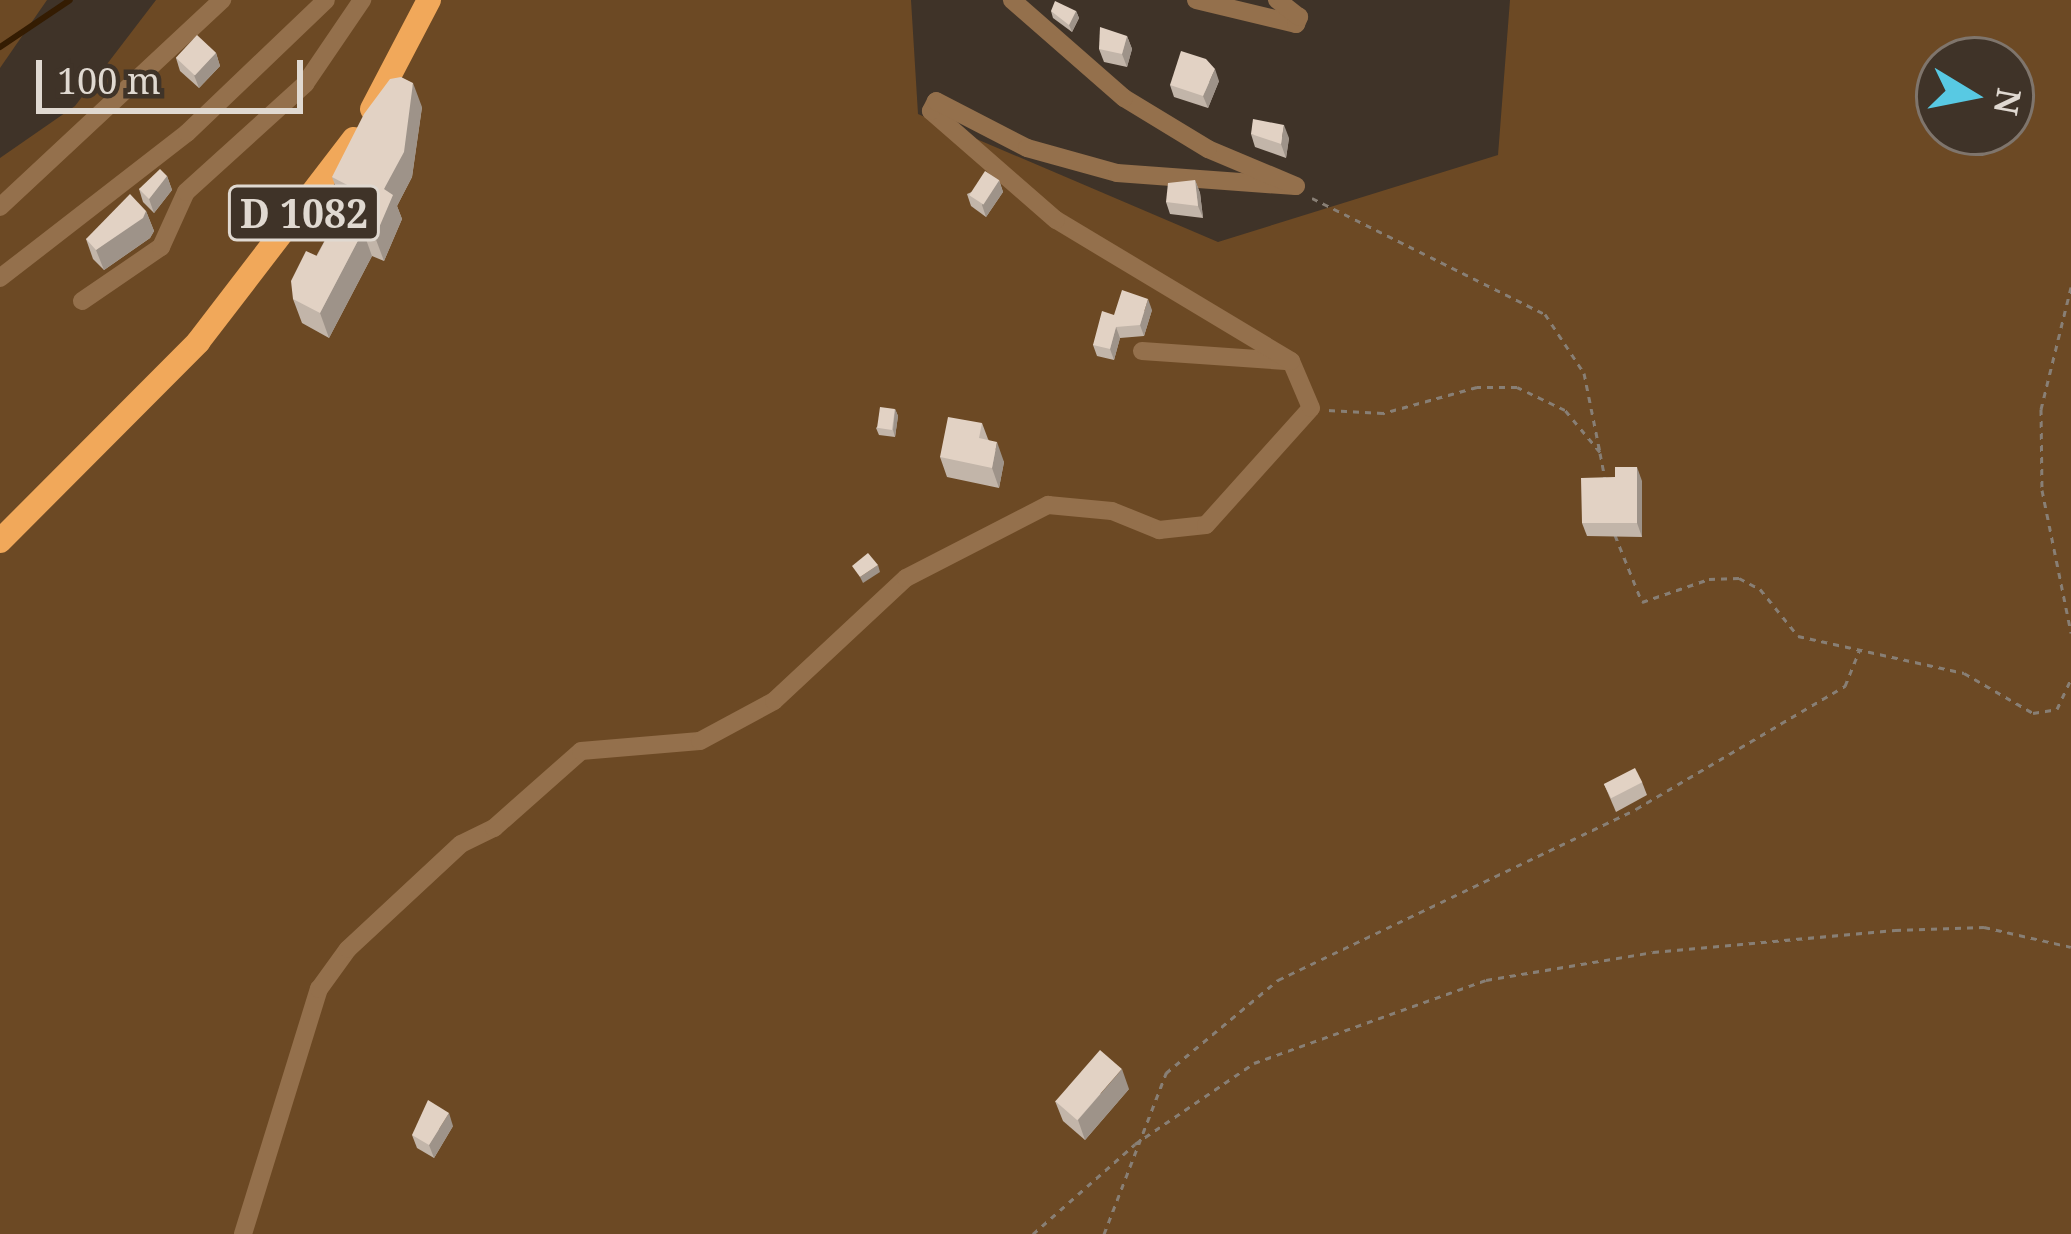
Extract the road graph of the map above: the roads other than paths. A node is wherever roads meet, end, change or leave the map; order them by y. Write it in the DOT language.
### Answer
graph roads {
  1 [pos="222,0"];
  2 [pos="326,0"];
  3 [pos="362,0"];
  4 [pos="429,0"];
  5 [pos="1012,0"];
  6 [pos="1196,0"];
  7 [pos="1277,0"];
  8 [pos="0,207"];
  9 [pos="0,278"];
  10 [pos="82,301"];
  11 [pos="1142,351"];
  12 [pos="1291,361"];
  13 [pos="0,542"];
  14 [pos="243,1234"];
  1 -- 8 [label="street"];
  2 -- 9 [label="street"];
  3 -- 10 [label="street"];
  4 -- 13 [label="main road, D 1082"];
  5 -- 12 [label="street"];
  6 -- 7 [label="street"];
  11 -- 12 [label="street"];
  12 -- 14 [label="street"];
}
